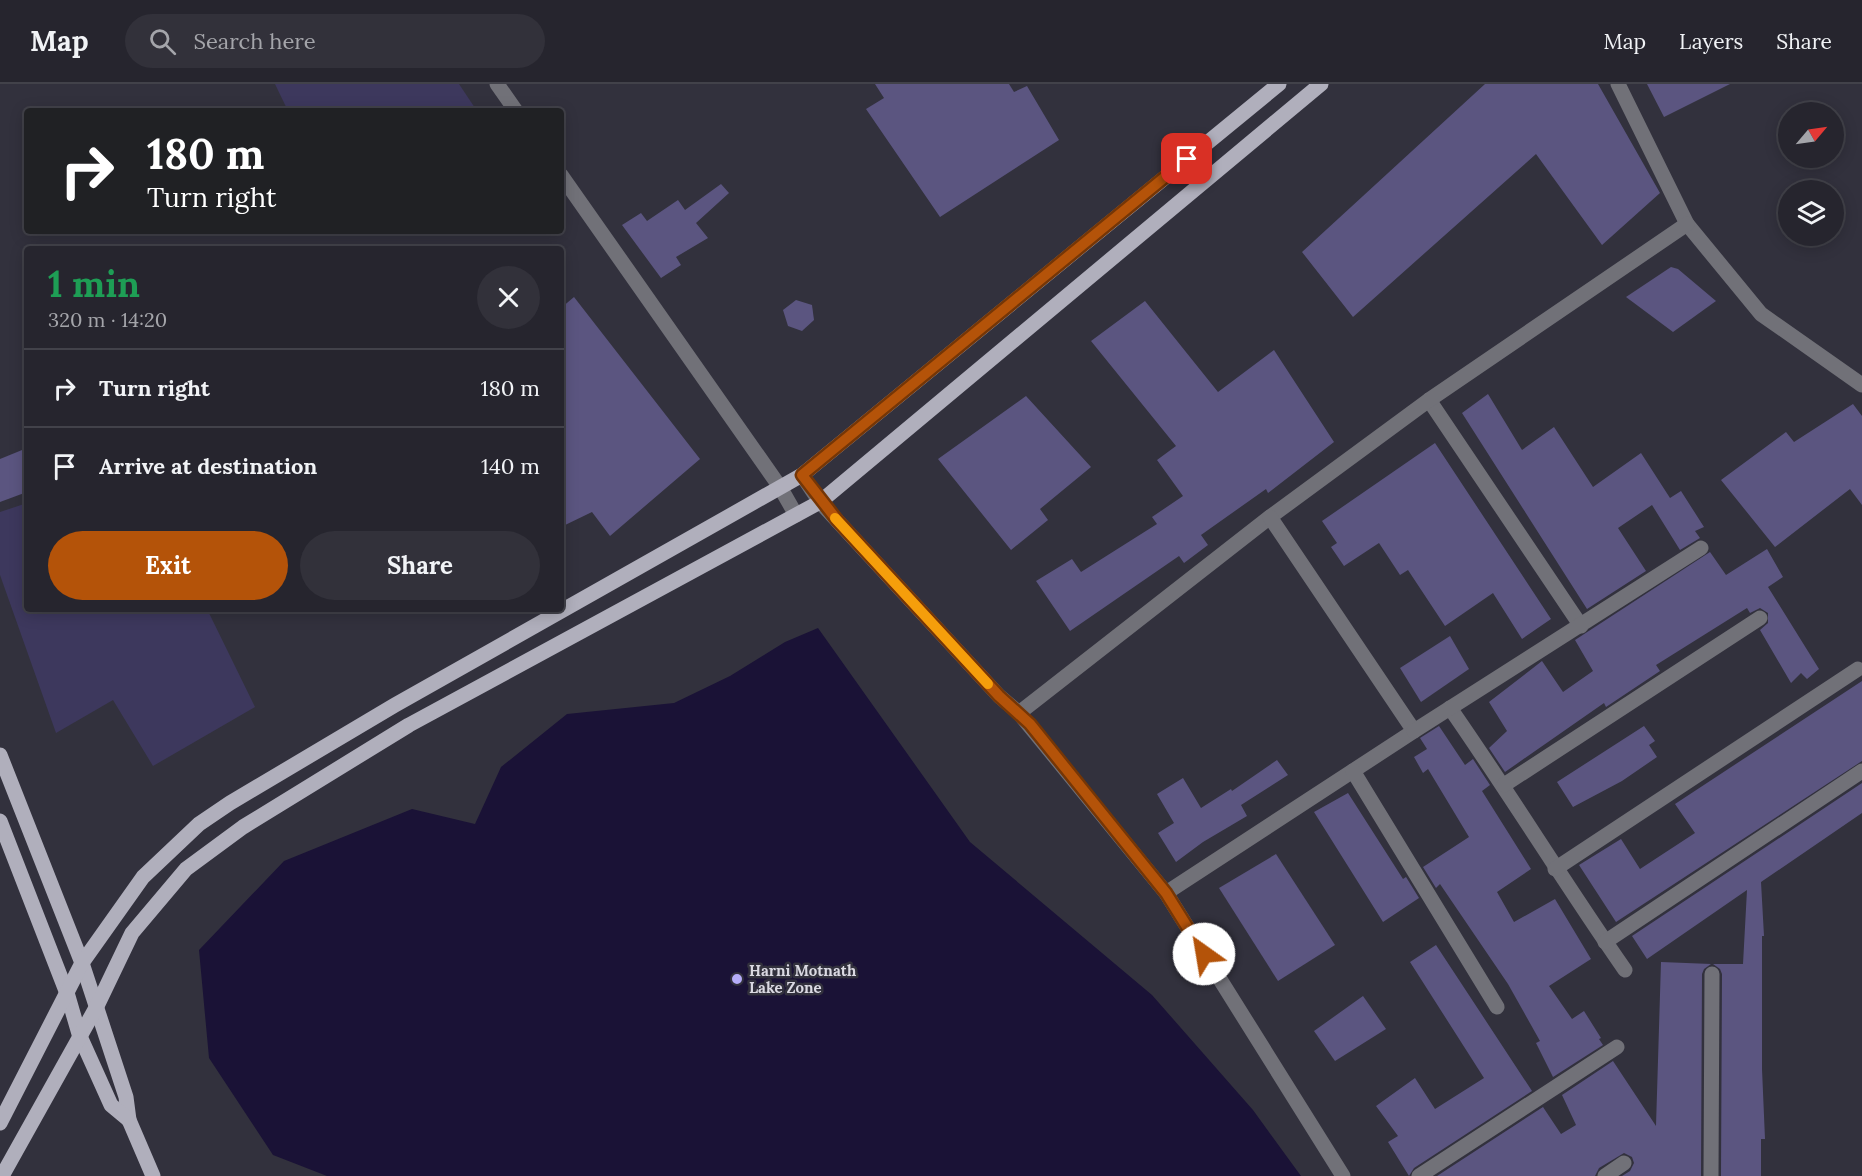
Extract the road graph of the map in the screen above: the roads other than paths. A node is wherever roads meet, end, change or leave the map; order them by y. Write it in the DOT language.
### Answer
graph roads {
  1 [pos="497,84"];
  2 [pos="1279,84"];
  3 [pos="1321,84"];
  4 [pos="1618,84"];
  5 [pos="514,108"];
  6 [pos="564,179"];
  7 [pos="1687,224"];
  8 [pos="1862,385"];
  9 [pos="1429,400"];
  10 [pos="802,475"];
  11 [pos="780,487"];
  12 [pos="820,502"];
  13 [pos="796,515"];
  14 [pos="1270,517"];
  15 [pos="1701,548"];
  16 [pos="564,609"];
  17 [pos="559,612"];
  18 [pos="1760,618"];
  19 [pos="1581,626"];
  20 [pos="1858,669"];
  21 [pos="1450,708"];
  22 [pos="1019,713"];
  23 [pos="1414,731"];
  24 [pos="0,755"];
  25 [pos="1353,771"];
  26 [pos="1862,771"];
  27 [pos="1504,785"];
  28 [pos="0,822"];
  29 [pos="1555,869"];
  30 [pos="1166,893"];
  31 [pos="1605,942"];
  32 [pos="82,963"];
  33 [pos="1625,970"];
  34 [pos="1712,974"];
  35 [pos="68,996"];
  36 [pos="97,1006"];
  37 [pos="1497,1007"];
  38 [pos="79,1034"];
  39 [pos="1617,1047"];
  40 [pos="129,1120"];
  41 [pos="0,1123"];
  42 [pos="1624,1163"];
  43 [pos="2,1176"];
  44 [pos="153,1176"];
  45 [pos="1343,1176"];
  46 [pos="1419,1176"];
  47 [pos="1605,1176"];
  48 [pos="1711,1176"];
  1 -- 5 [label="street"];
  2 -- 10 [label="main road"];
  3 -- 12 [label="main road"];
  4 -- 7 [label="street"];
  6 -- 11 [label="street"];
  7 -- 8 [label="street"];
  7 -- 9 [label="street"];
  9 -- 14 [label="street"];
  9 -- 19 [label="street"];
  10 -- 11 [label="main road"];
  10 -- 12 [label="street"];
  11 -- 13 [label="street"];
  11 -- 16 [label="main road"];
  12 -- 13 [label="main road"];
  12 -- 22 [label="street"];
  13 -- 36 [label="main road"];
  14 -- 22 [label="street"];
  14 -- 23 [label="street"];
  15 -- 19 [label="street"];
  17 -- 32 [label="main road"];
  18 -- 27 [label="street"];
  19 -- 21 [label="street"];
  20 -- 29 [label="street"];
  21 -- 23 [label="street"];
  21 -- 27 [label="street"];
  22 -- 30 [label="street"];
  23 -- 25 [label="street"];
  24 -- 32 [label="main road"];
  25 -- 30 [label="street"];
  25 -- 37 [label="street"];
  26 -- 31 [label="street"];
  27 -- 29 [label="street"];
  28 -- 35 [label="main road"];
  29 -- 31 [label="street"];
  30 -- 45 [label="street"];
  31 -- 33 [label="street"];
  32 -- 35 [label="main road"];
  32 -- 36 [label="main road"];
  34 -- 48 [label="street"];
  35 -- 38 [label="main road"];
  35 -- 41 [label="main road"];
  36 -- 38 [label="main road"];
  36 -- 40 [label="main road"];
  38 -- 40 [label="main road"];
  38 -- 43 [label="main road"];
  39 -- 46 [label="street"];
  40 -- 44 [label="main road"];
  42 -- 47 [label="street"];
}
